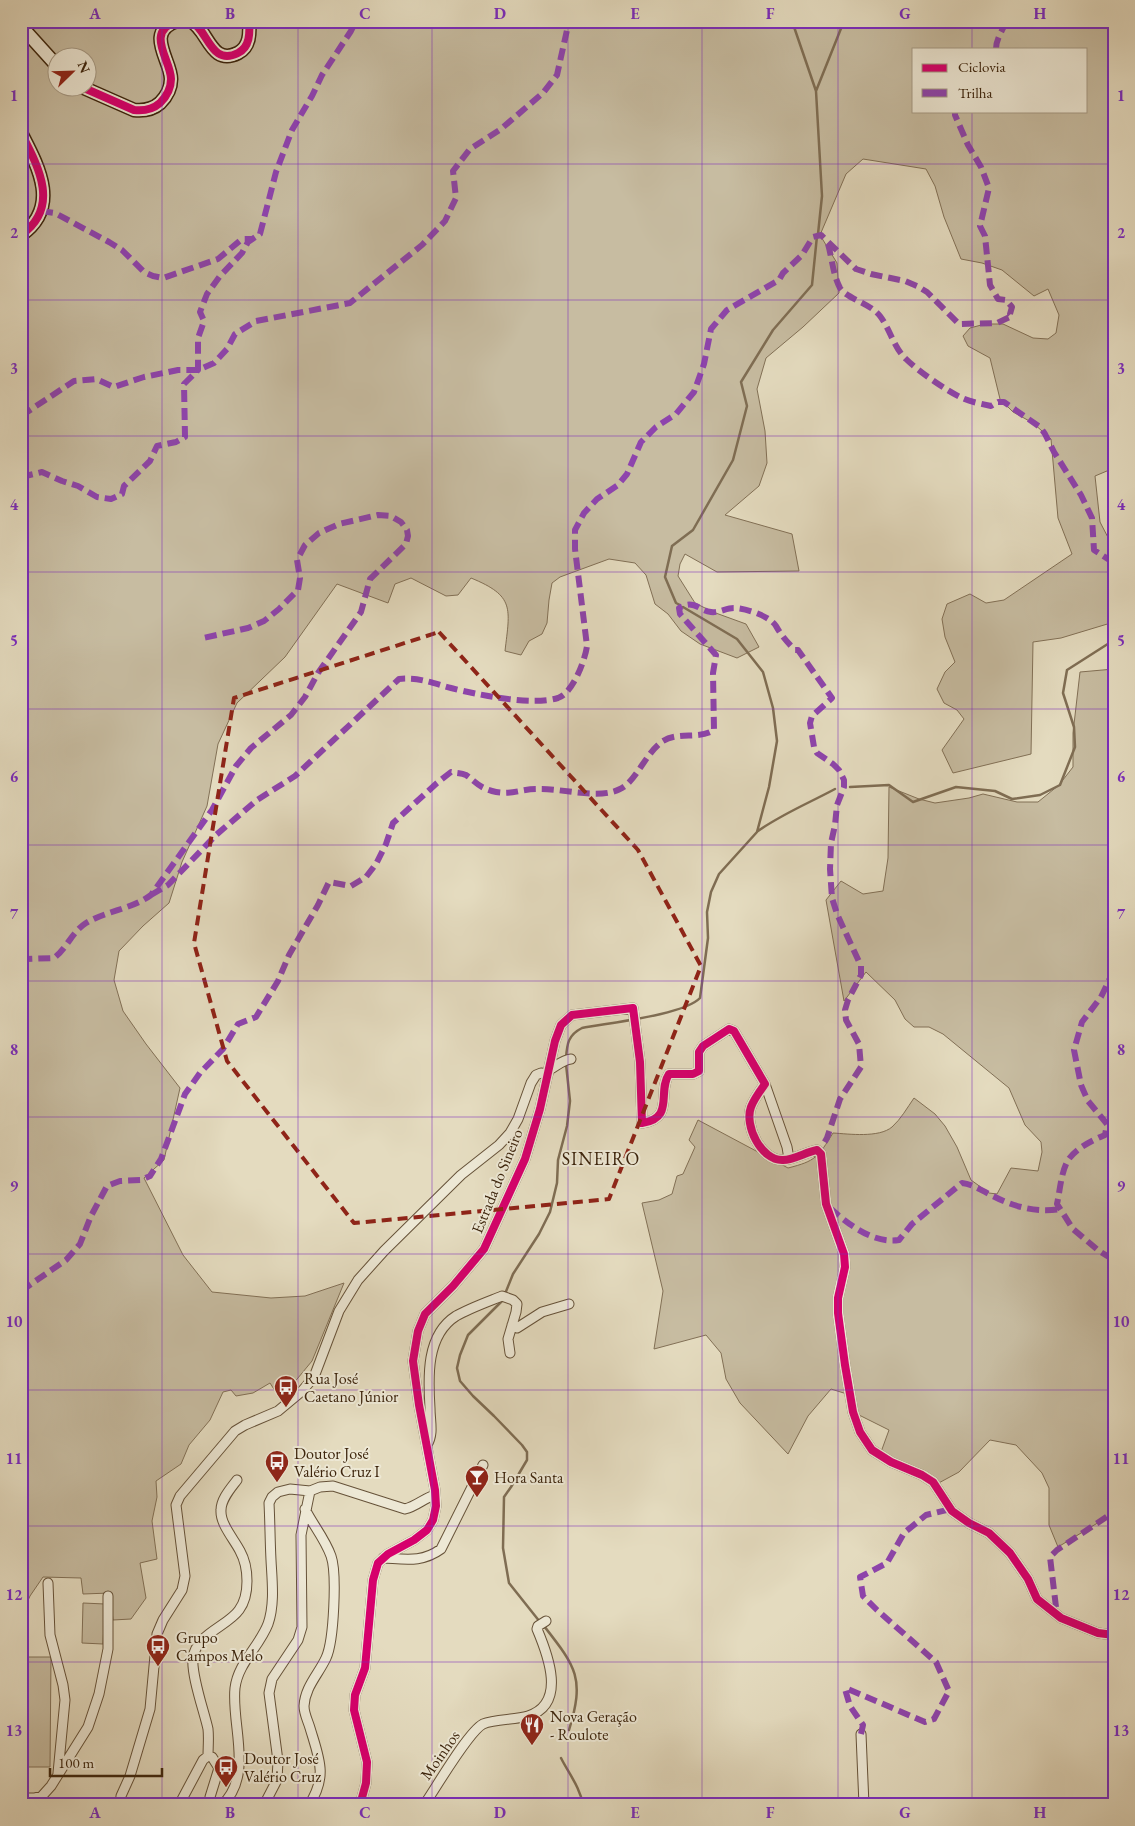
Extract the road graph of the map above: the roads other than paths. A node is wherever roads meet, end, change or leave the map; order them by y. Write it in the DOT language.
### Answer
graph roads {
  1 [pos="177,21"];
  2 [pos="190,21"];
  3 [pos="249,21"];
  4 [pos="21,26"];
  5 [pos="48,56"];
  6 [pos="98,94"];
  7 [pos="21,133"];
  8 [pos="21,235"];
  9 [pos="567,1059"];
  10 [pos="549,1072"];
  11 [pos="765,1084"];
  12 [pos="789,1159"];
  13 [pos="569,1304"];
  14 [pos="512,1325"];
  15 [pos="510,1352"];
  16 [pos="426,1445"];
  17 [pos="483,1465"];
  18 [pos="237,1480"];
  19 [pos="310,1491"];
  20 [pos="435,1495"];
  21 [pos="305,1509"];
  22 [pos="383,1558"];
  23 [pos="48,1583"];
  24 [pos="108,1596"];
  25 [pos="542,1623"];
  26 [pos="1114,1635"];
  27 [pos="861,1734"];
  28 [pos="208,1756"];
  29 [pos="58,1776"];
  30 [pos="21,1798"];
  31 [pos="120,1805"];
  32 [pos="180,1805"];
  33 [pos="210,1805"];
  34 [pos="222,1805"];
  35 [pos="264,1805"];
  36 [pos="309,1805"];
  37 [pos="360,1805"];
  38 [pos="424,1805"];
  39 [pos="864,1805"];
  1 -- 6 [label="main road"];
  2 -- 3 [label="main road"];
  4 -- 5 [label="main road"];
  7 -- 8 [label="main road"];
  9 -- 10 [label="street"];
  10 -- 11 [label="street, Estrada do Sineiro"];
  10 -- 16 [label="street, Estrada do Sineiro"];
  10 -- 31 [label="street"];
  11 -- 12 [label="street, Estrada do Sineiro"];
  11 -- 12 [label="street"];
  12 -- 26 [label="street"];
  13 -- 14 [label="street"];
  14 -- 15 [label="street"];
  14 -- 16 [label="street"];
  16 -- 20 [label="street, Estrada do Sineiro"];
  17 -- 22 [label="street"];
  18 -- 28 [label="street"];
  19 -- 20 [label="street"];
  19 -- 21 [label="street"];
  19 -- 34 [label="street"];
  20 -- 22 [label="street, Estrada do Sineiro"];
  21 -- 35 [label="street"];
  21 -- 36 [label="street"];
  22 -- 37 [label="street"];
  23 -- 29 [label="street"];
  24 -- 29 [label="street"];
  25 -- 38 [label="street, Moinhos"];
  27 -- 39 [label="street"];
  28 -- 32 [label="street"];
  28 -- 33 [label="street"];
  29 -- 30 [label="street"];
}
